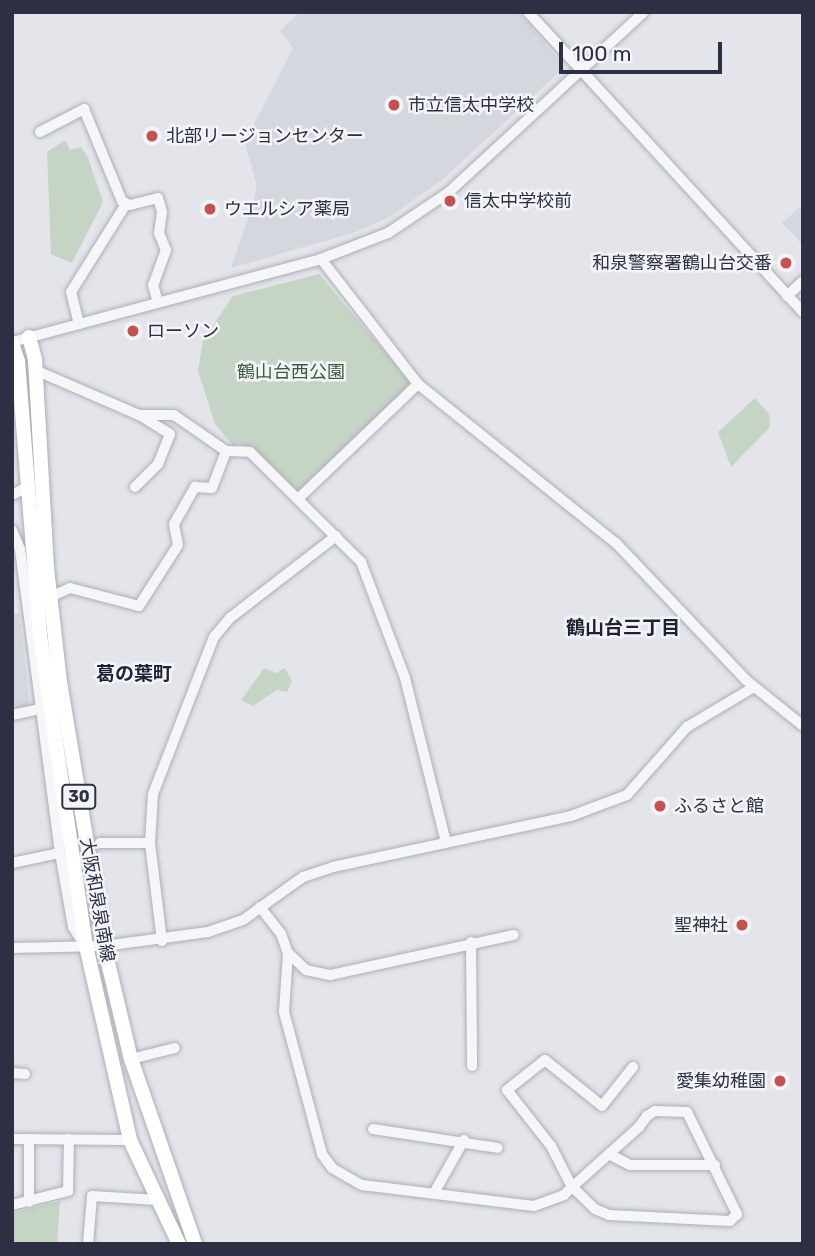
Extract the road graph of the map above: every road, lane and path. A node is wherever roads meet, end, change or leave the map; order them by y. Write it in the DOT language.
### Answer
graph roads {
  1 [pos="528,12"];
  2 [pos="643,12"];
  3 [pos="581,71"];
  4 [pos="40,132"];
  5 [pos="126,204"];
  6 [pos="321,259"];
  7 [pos="803,281"];
  8 [pos="787,296"];
  9 [pos="158,302"];
  10 [pos="803,312"];
  11 [pos="79,324"];
  12 [pos="29,337"];
  13 [pos="12,342"];
  14 [pos="36,370"];
  15 [pos="418,384"];
  16 [pos="139,415"];
  17 [pos="226,451"];
  18 [pos="135,487"];
  19 [pos="19,491"];
  20 [pos="299,498"];
  21 [pos="12,530"];
  22 [pos="336,536"];
  23 [pos="37,603"];
  24 [pos="12,610"];
  25 [pos="754,687"];
  26 [pos="40,709"];
  27 [pos="12,715"];
  28 [pos="803,726"];
  29 [pos="100,843"];
  30 [pos="150,843"];
  31 [pos="446,843"];
  32 [pos="60,853"];
  33 [pos="12,863"];
  34 [pos="260,906"];
  35 [pos="514,935"];
  36 [pos="162,941"];
  37 [pos="471,942"];
  38 [pos="86,946"];
  39 [pos="104,946"];
  40 [pos="12,948"];
  41 [pos="288,953"];
  42 [pos="175,1048"];
  43 [pos="131,1059"];
  44 [pos="472,1066"];
  45 [pos="633,1067"];
  46 [pos="12,1073"];
  47 [pos="25,1074"];
  48 [pos="373,1129"];
  49 [pos="12,1139"];
  50 [pos="29,1139"];
  51 [pos="69,1139"];
  52 [pos="130,1140"];
  53 [pos="464,1140"];
  54 [pos="498,1148"];
  55 [pos="609,1154"];
  56 [pos="715,1165"];
  57 [pos="572,1187"];
  58 [pos="434,1193"];
  59 [pos="158,1200"];
  60 [pos="29,1202"];
  61 [pos="12,1205"];
  62 [pos="88,1244"];
  63 [pos="179,1244"];
  64 [pos="195,1244"];
  1 -- 3 [label="street"];
  2 -- 3 [label="street"];
  3 -- 6 [label="street"];
  3 -- 8 [label="street"];
  4 -- 5 [label="street"];
  5 -- 9 [label="street"];
  5 -- 11 [label="street"];
  6 -- 9 [label="street"];
  6 -- 15 [label="street"];
  7 -- 8 [label="street"];
  8 -- 10 [label="street"];
  9 -- 11 [label="street"];
  11 -- 12 [label="street"];
  12 -- 13 [label="street"];
  12 -- 14 [label="main road, 大阪和泉泉南線 / 30"];
  13 -- 19 [label="main road, 大阪和泉泉南線 / 30"];
  14 -- 16 [label="street"];
  14 -- 23 [label="main road, 大阪和泉泉南線 / 30"];
  15 -- 20 [label="street"];
  15 -- 25 [label="street"];
  16 -- 17 [label="street"];
  16 -- 18 [label="street"];
  17 -- 20 [label="street"];
  17 -- 23 [label="street"];
  19 -- 23 [label="main road, 大阪和泉泉南線 / 30"];
  20 -- 22 [label="street"];
  21 -- 23 [label="street"];
  22 -- 30 [label="street"];
  22 -- 31 [label="street"];
  23 -- 24 [label="street"];
  23 -- 26 [label="street"];
  23 -- 38 [label="main road, 大阪和泉泉南線 / 30"];
  23 -- 39 [label="main road, 大阪和泉泉南線 / 30"];
  25 -- 28 [label="street"];
  25 -- 31 [label="street"];
  26 -- 27 [label="street"];
  26 -- 32 [label="street"];
  29 -- 30 [label="street"];
  30 -- 36 [label="street"];
  31 -- 34 [label="street"];
  32 -- 33 [label="street"];
  32 -- 38 [label="street"];
  34 -- 36 [label="street"];
  34 -- 41 [label="street"];
  35 -- 37 [label="street"];
  36 -- 39 [label="street"];
  37 -- 41 [label="street"];
  37 -- 44 [label="street"];
  38 -- 39 [label="street"];
  38 -- 40 [label="street"];
  38 -- 52 [label="main road, 大阪和泉泉南線 / 30"];
  39 -- 43 [label="main road, 大阪和泉泉南線 / 30"];
  41 -- 58 [label="street"];
  42 -- 43 [label="street"];
  43 -- 64 [label="main road, 大阪和泉泉南線 / 30"];
  45 -- 57 [label="street"];
  46 -- 47 [label="street"];
  48 -- 53 [label="street"];
  49 -- 50 [label="street"];
  50 -- 51 [label="street"];
  50 -- 60 [label="street"];
  51 -- 52 [label="street"];
  51 -- 60 [label="street"];
  52 -- 59 [label="main road, 大阪和泉泉南線 / 30"];
  53 -- 54 [label="street"];
  53 -- 58 [label="street"];
  55 -- 56 [label="street"];
  55 -- 56 [label="street"];
  55 -- 57 [label="street"];
  56 -- 57 [label="street"];
  57 -- 58 [label="street"];
  59 -- 62 [label="street"];
  59 -- 63 [label="main road, 大阪和泉泉南線 / 30"];
  60 -- 61 [label="street"];
}
